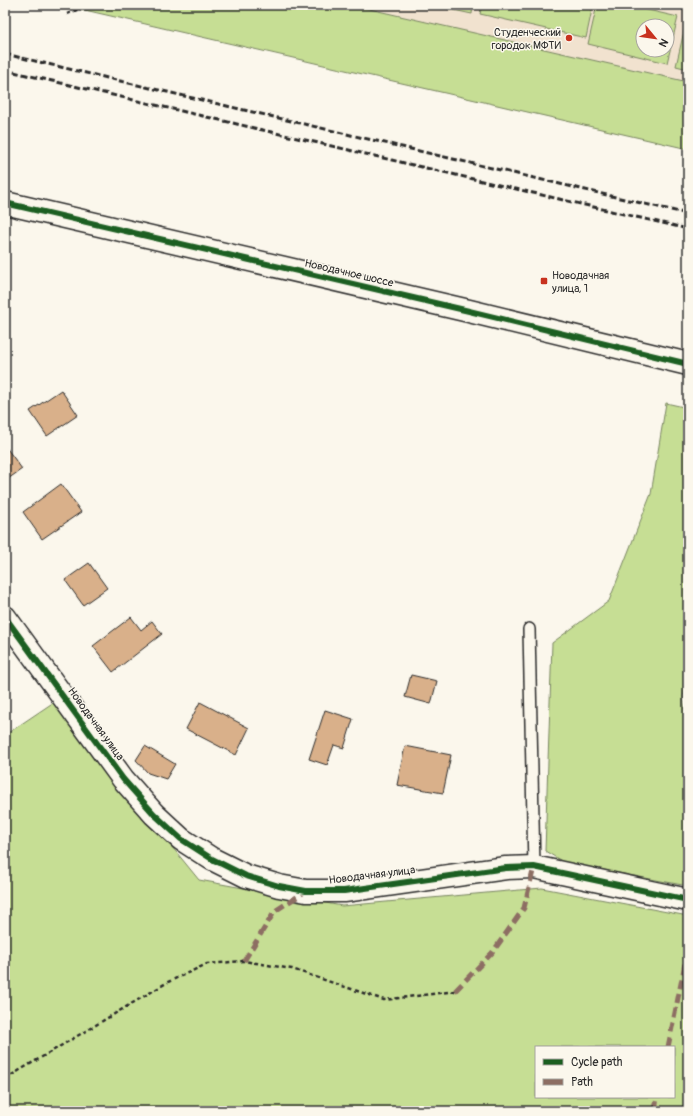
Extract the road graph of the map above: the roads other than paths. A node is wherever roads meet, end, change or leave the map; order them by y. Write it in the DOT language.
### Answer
graph roads {
  1 [pos="5,203"];
  2 [pos="688,364"];
  3 [pos="5,617"];
  4 [pos="529,629"];
  5 [pos="534,867"];
  6 [pos="688,900"];
  1 -- 2 [label="street, Новодачное шоссе"];
  3 -- 5 [label="street, Новодачная улица"];
  4 -- 5 [label="lane"];
  5 -- 6 [label="street, Новодачная улица"];
}
